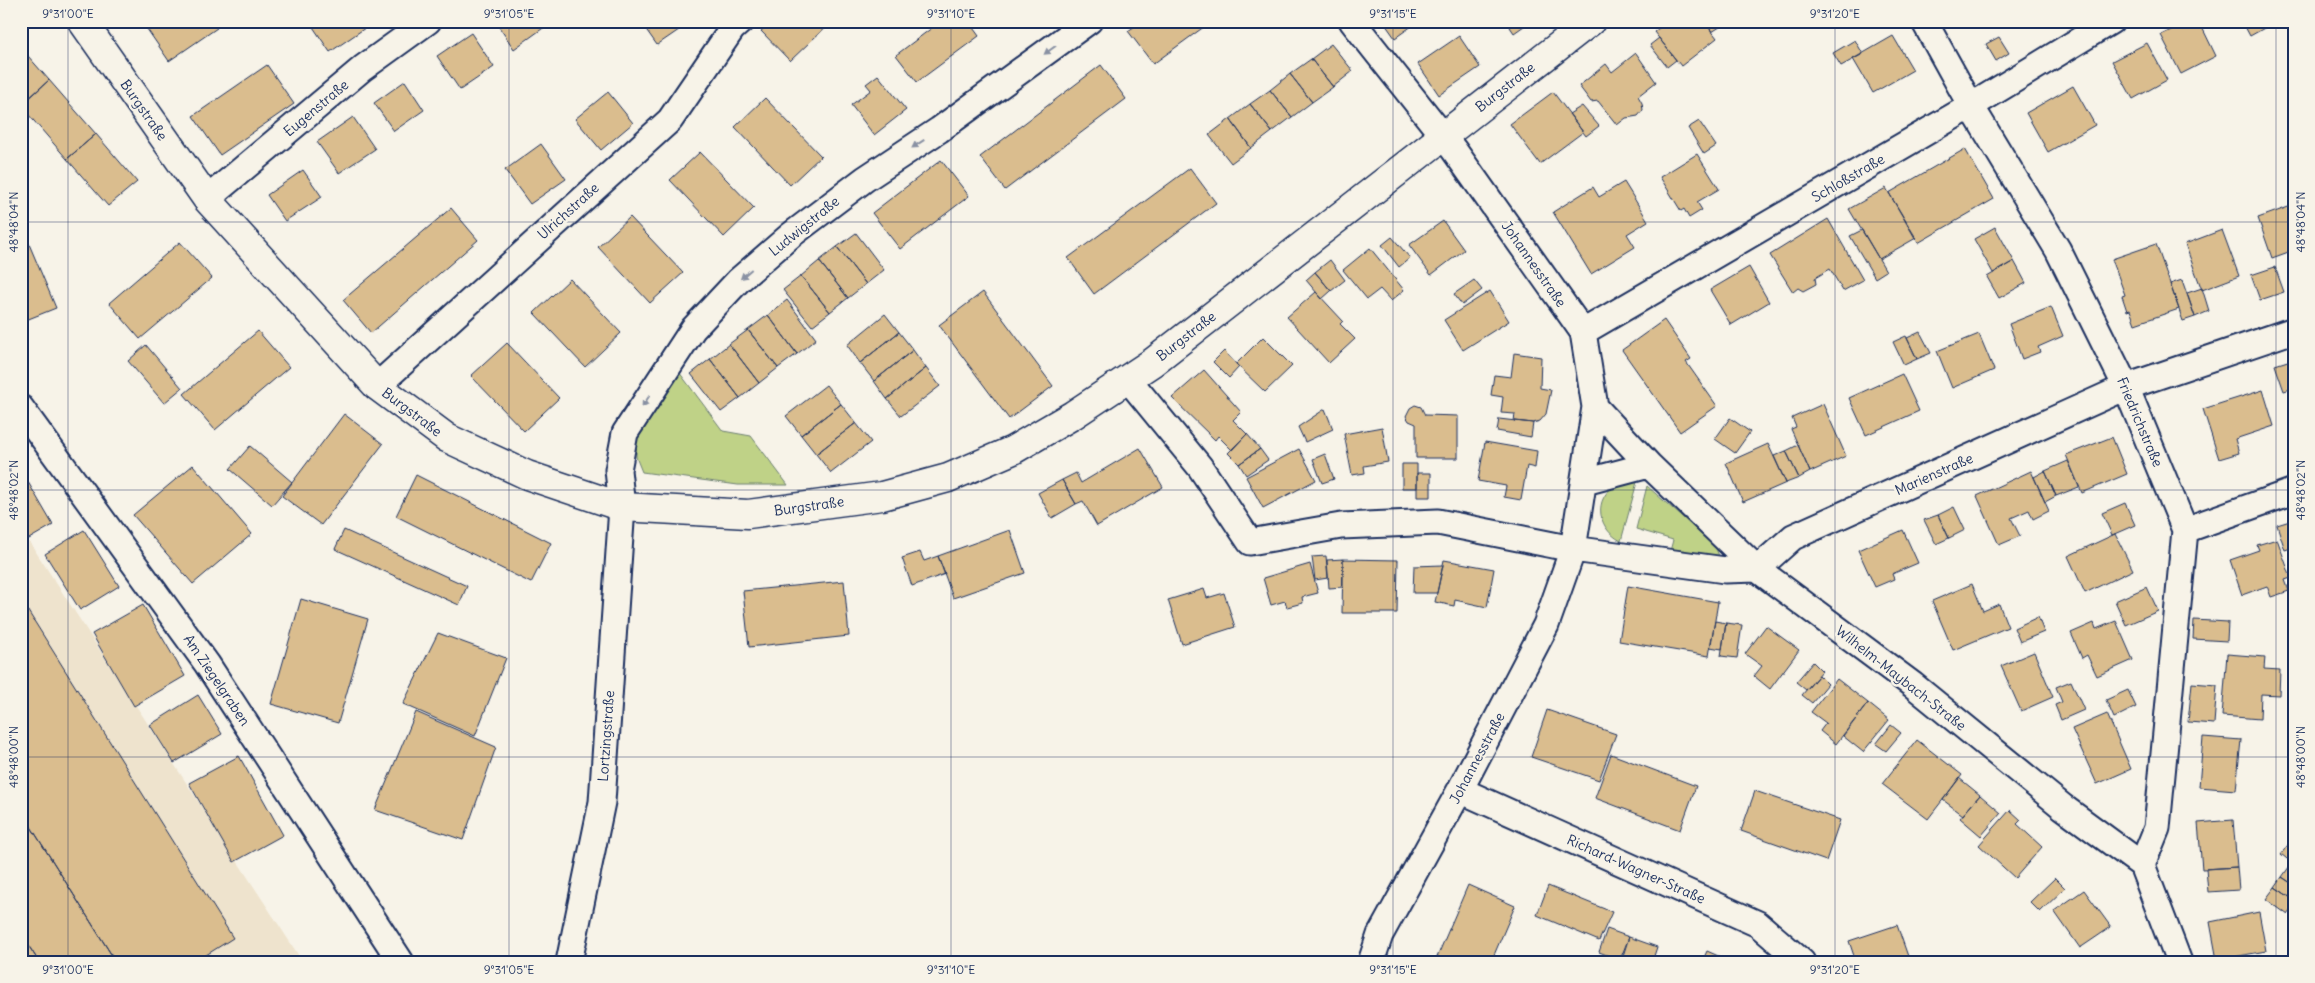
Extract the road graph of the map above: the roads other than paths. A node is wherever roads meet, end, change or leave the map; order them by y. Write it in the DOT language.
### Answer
graph roads {
  1 [pos="82,21"];
  2 [pos="428,21"];
  3 [pos="741,21"];
  4 [pos="1089,21"];
  5 [pos="1352,21"];
  6 [pos="1591,21"];
  7 [pos="1924,21"];
  8 [pos="2111,21"];
  9 [pos="1971,106"];
  10 [pos="1443,135"];
  11 [pos="207,199"];
  12 [pos="2294,330"];
  13 [pos="1583,332"];
  14 [pos="1128,379"];
  15 [pos="377,386"];
  16 [pos="2126,387"];
  17 [pos="1595,407"];
  18 [pos="21,408"];
  19 [pos="1649,465"];
  20 [pos="1584,482"];
  21 [pos="2294,491"];
  22 [pos="622,507"];
  23 [pos="2185,530"];
  24 [pos="1573,549"];
  25 [pos="1757,569"];
  26 [pos="1460,790"];
  27 [pos="2142,865"];
  28 [pos="401,962"];
  29 [pos="569,962"];
  30 [pos="1371,962"];
  31 [pos="1802,962"];
  32 [pos="2179,962"];
  1 -- 11 [label="street, Burgstraße"];
  2 -- 11 [label="street, Eugenstraße"];
  3 -- 15 [label="street, Ulrichstraße"];
  4 -- 22 [label="street, Ludwigstraße, one-way"];
  5 -- 10 [label="street, Johannesstraße"];
  6 -- 10 [label="street, Burgstraße"];
  7 -- 9 [label="street, Friedrichstraße"];
  8 -- 9 [label="street, Schloßstraße"];
  9 -- 13 [label="street, Schloßstraße"];
  9 -- 16 [label="street, Friedrichstraße"];
  10 -- 13 [label="street, Johannesstraße"];
  10 -- 14 [label="street, Burgstraße"];
  11 -- 15 [label="street, Burgstraße"];
  12 -- 16 [label="street, Marienstraße"];
  13 -- 17 [label="street, Johannesstraße"];
  14 -- 22 [label="street, Burgstraße"];
  14 -- 24 [label="street"];
  15 -- 22 [label="street, Burgstraße"];
  16 -- 23 [label="street, Friedrichstraße"];
  16 -- 25 [label="street, Marienstraße"];
  17 -- 19 [label="street, Wilhelm-Maybach-Straße"];
  17 -- 20 [label="street, Johannesstraße"];
  18 -- 28 [label="street, Am Ziegelgraben"];
  19 -- 20 [label="street"];
  19 -- 25 [label="street, Wilhelm-Maybach-Straße"];
  20 -- 24 [label="street, Johannesstraße"];
  21 -- 23 [label="street"];
  22 -- 29 [label="street, Lortzingstraße"];
  23 -- 27 [label="street, Friedrichstraße"];
  24 -- 25 [label="street"];
  24 -- 26 [label="street, Johannesstraße"];
  25 -- 27 [label="street, Wilhelm-Maybach-Straße"];
  26 -- 30 [label="street, Johannesstraße"];
  26 -- 31 [label="street, Richard-Wagner-Straße"];
  27 -- 32 [label="street"];
}
